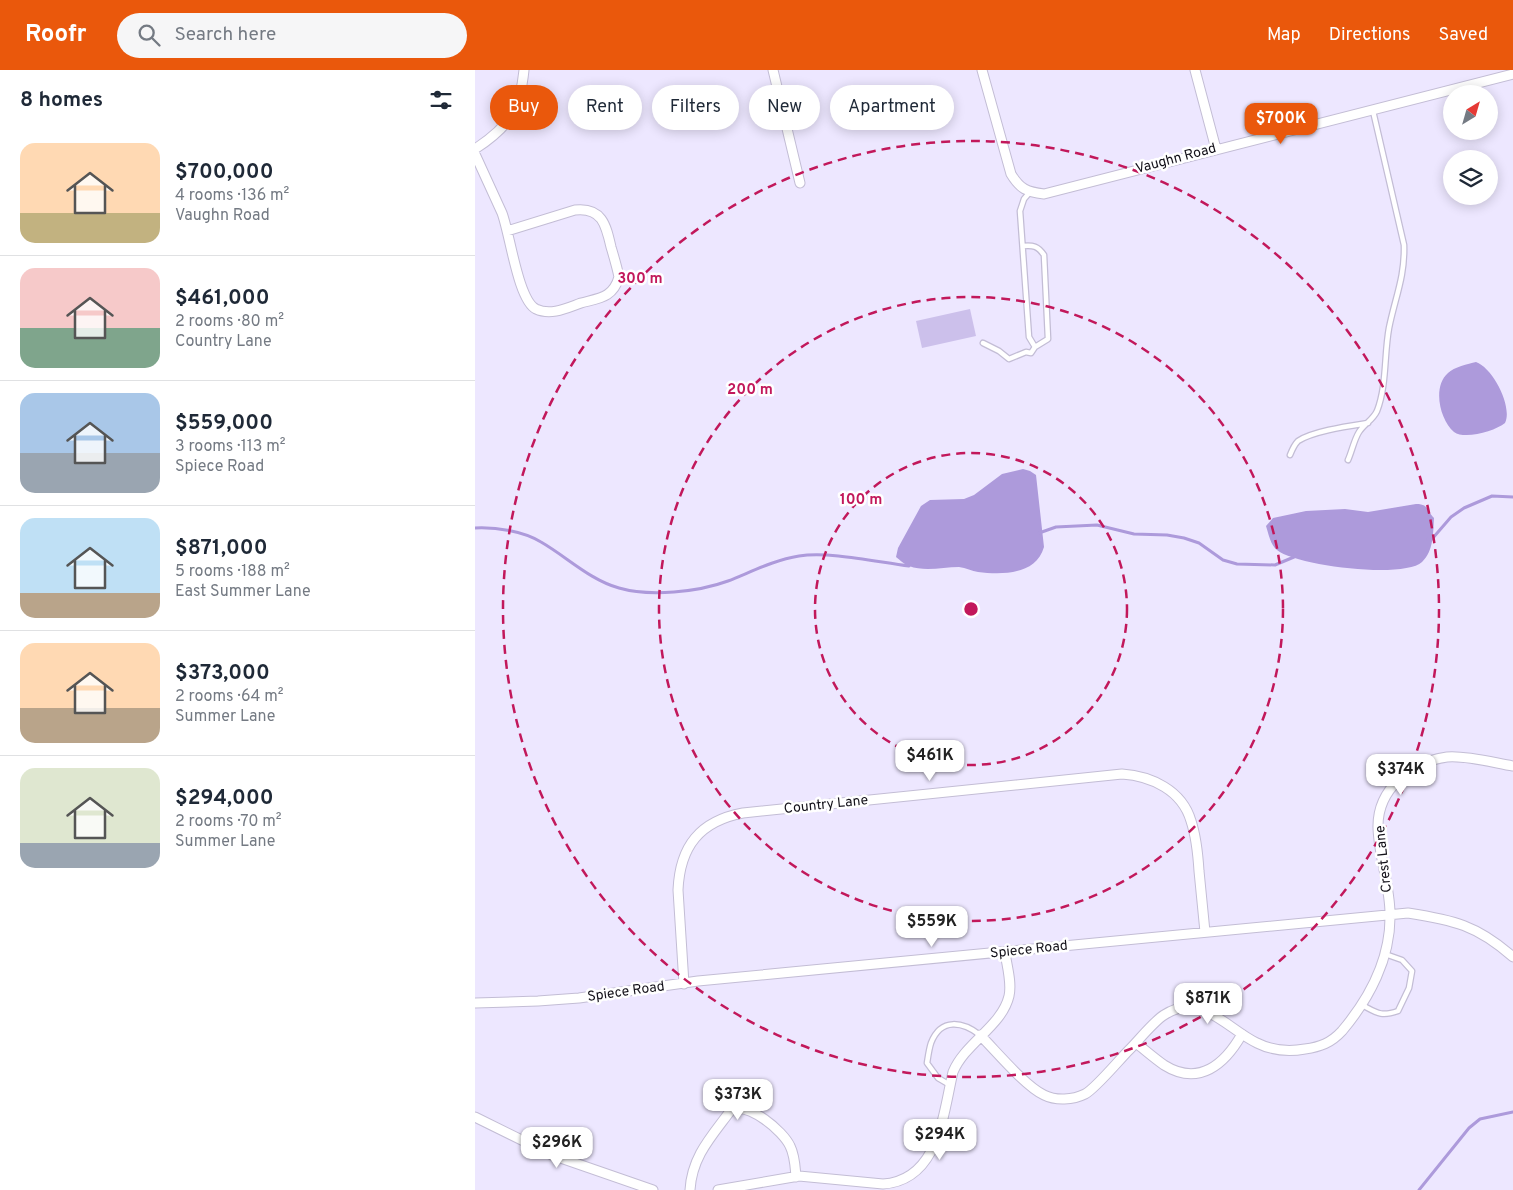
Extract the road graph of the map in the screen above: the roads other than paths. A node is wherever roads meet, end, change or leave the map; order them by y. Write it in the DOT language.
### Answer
graph roads {
  1 [pos="524,70"];
  2 [pos="773,70"];
  3 [pos="982,70"];
  4 [pos="1195,70"];
  5 [pos="1513,74"];
  6 [pos="1373,109"];
  7 [pos="475,149"];
  8 [pos="1216,149"];
  9 [pos="475,154"];
  10 [pos="800,182"];
  11 [pos="1031,192"];
  12 [pos="507,231"];
  13 [pos="1023,246"];
  14 [pos="983,343"];
  15 [pos="1035,347"];
  16 [pos="1369,423"];
  17 [pos="1290,455"];
  18 [pos="1348,460"];
  19 [pos="1513,766"];
  20 [pos="1390,914"];
  21 [pos="1205,932"];
  22 [pos="1005,953"];
  23 [pos="1385,954"];
  24 [pos="1513,957"];
  25 [pos="684,984"];
  26 [pos="475,1003"];
  27 [pos="1361,1004"];
  28 [pos="1242,1034"];
  29 [pos="981,1035"];
  30 [pos="1136,1042"];
  31 [pos="950,1085"];
  32 [pos="475,1117"];
  33 [pos="797,1176"];
  34 [pos="653,1190"];
  35 [pos="690,1190"];
  36 [pos="718,1190"];
  1 -- 7 [label="street"];
  2 -- 10 [label="street"];
  3 -- 11 [label="street"];
  4 -- 8 [label="street"];
  5 -- 6 [label="street, Vaughn Road"];
  6 -- 8 [label="street, Vaughn Road"];
  6 -- 16 [label="lane"];
  8 -- 11 [label="street, Vaughn Road"];
  9 -- 12 [label="street"];
  11 -- 13 [label="lane"];
  12 -- 12 [label="street"];
  13 -- 15 [label="lane"];
  13 -- 15 [label="lane"];
  14 -- 15 [label="lane"];
  16 -- 17 [label="lane"];
  16 -- 18 [label="lane"];
  19 -- 20 [label="street, Crest Lane"];
  20 -- 21 [label="street, Spiece Road"];
  20 -- 23 [label="street, Crest Lane"];
  20 -- 24 [label="street, Spiece Road"];
  21 -- 22 [label="street, Spiece Road"];
  21 -- 25 [label="street, Country Lane"];
  22 -- 25 [label="street, Spiece Road"];
  22 -- 29 [label="street"];
  23 -- 27 [label="street, Crest Lane"];
  23 -- 27 [label="lane"];
  25 -- 26 [label="street, Spiece Road"];
  27 -- 28 [label="street, Crest Lane"];
  28 -- 30 [label="street, Crest Lane"];
  28 -- 30 [label="street"];
  29 -- 30 [label="street, Crest Lane"];
  29 -- 31 [label="street"];
  29 -- 31 [label="lane"];
  31 -- 33 [label="street"];
  32 -- 34 [label="street"];
  33 -- 35 [label="street"];
  33 -- 36 [label="street"];
}
